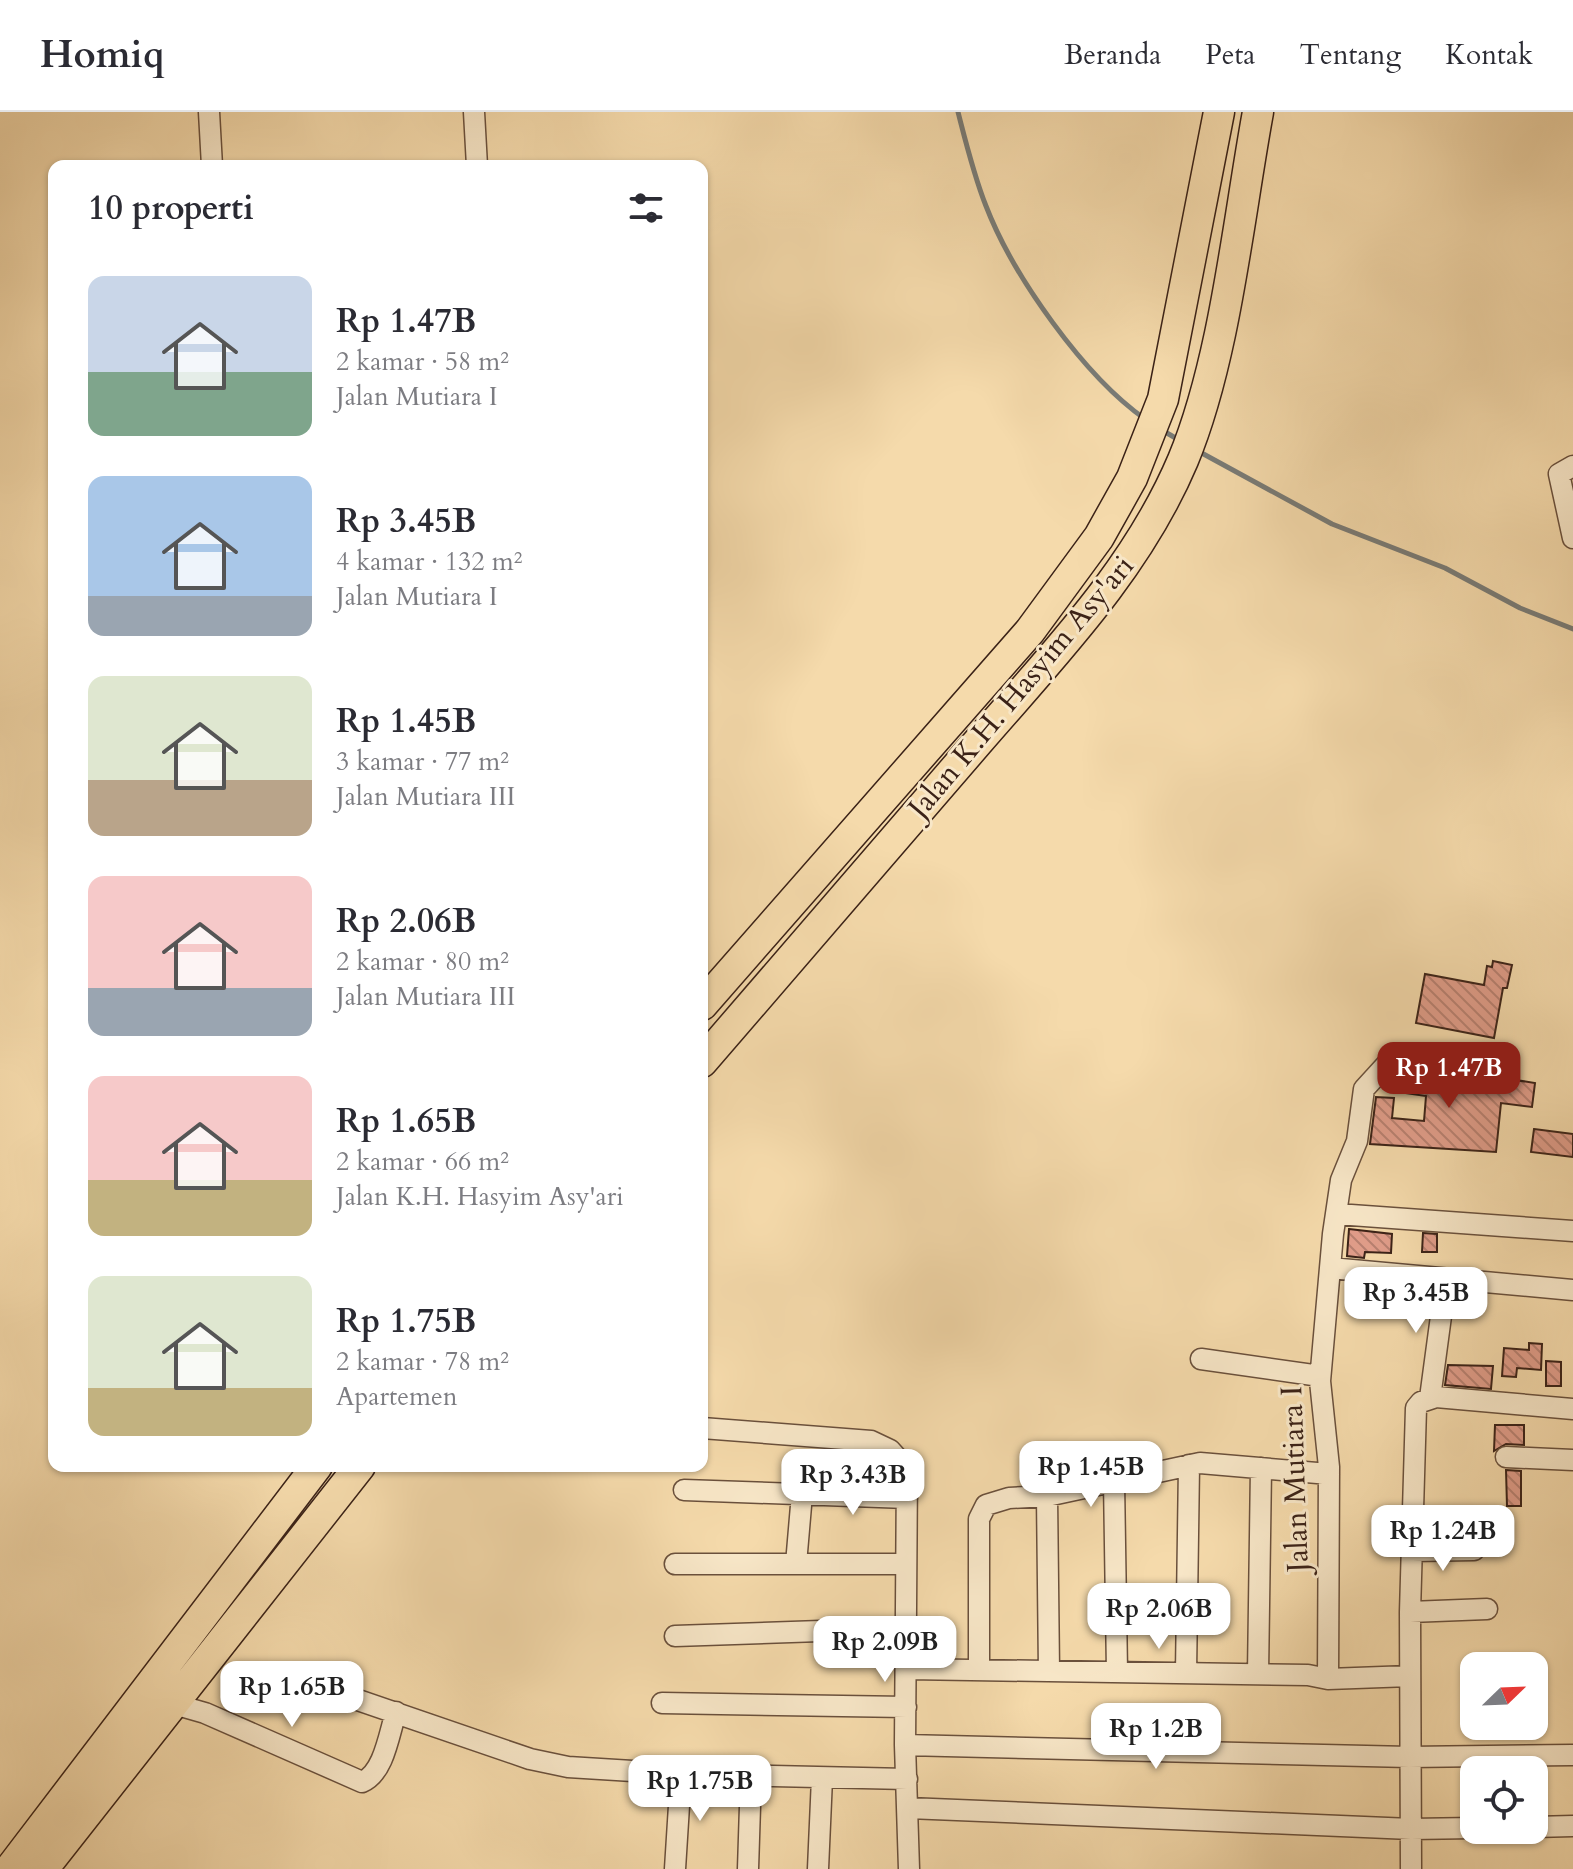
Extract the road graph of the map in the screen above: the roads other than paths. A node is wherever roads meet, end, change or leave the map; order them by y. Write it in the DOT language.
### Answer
graph roads {
  1 [pos="209,112"];
  2 [pos="474,112"];
  3 [pos="1219,112"];
  4 [pos="1237,112"];
  5 [pos="1258,112"];
  6 [pos="212,160"];
  7 [pos="477,160"];
  8 [pos="1199,220"];
  9 [pos="1573,466"];
  10 [pos="1567,486"];
  11 [pos="1573,538"];
  12 [pos="708,998"];
  13 [pos="1396,1054"];
  14 [pos="708,1055"];
  15 [pos="1337,1214"];
  16 [pos="1573,1231"];
  17 [pos="1330,1268"];
  18 [pos="1446,1279"];
  19 [pos="1573,1290"];
  20 [pos="1201,1359"];
  21 [pos="1320,1376"];
  22 [pos="1430,1398"];
  23 [pos="1573,1409"];
  24 [pos="708,1428"];
  25 [pos="1506,1457"];
  26 [pos="1573,1460"];
  27 [pos="1189,1465"];
  28 [pos="1261,1468"];
  29 [pos="312,1472"];
  30 [pos="355,1472"];
  31 [pos="1329,1474"];
  32 [pos="1114,1481"];
  33 [pos="684,1490"];
  34 [pos="802,1494"];
  35 [pos="1047,1496"];
  36 [pos="907,1498"];
  37 [pos="1474,1550"];
  38 [pos="1412,1551"];
  39 [pos="675,1564"];
  40 [pos="796,1564"];
  41 [pos="906,1564"];
  42 [pos="1487,1609"];
  43 [pos="1410,1612"];
  44 [pos="908,1628"];
  45 [pos="675,1636"];
  46 [pos="908,1669"];
  47 [pos="979,1670"];
  48 [pos="1049,1671"];
  49 [pos="1117,1672"];
  50 [pos="1186,1673"];
  51 [pos="282,1674"];
  52 [pos="1258,1674"];
  53 [pos="1410,1676"];
  54 [pos="1328,1679"];
  55 [pos="170,1703"];
  56 [pos="662,1703"];
  57 [pos="906,1707"];
  58 [pos="396,1712"];
  59 [pos="905,1745"];
  60 [pos="1573,1755"];
  61 [pos="1409,1757"];
  62 [pos="681,1774"];
  63 [pos="751,1775"];
  64 [pos="822,1778"];
  65 [pos="907,1779"];
  66 [pos="908,1808"];
  67 [pos="1573,1826"];
  68 [pos="1548,1827"];
  69 [pos="1460,1828"];
  70 [pos="1411,1829"];
  71 [pos="10,1869"];
  72 [pos="43,1869"];
  73 [pos="675,1869"];
  74 [pos="748,1869"];
  75 [pos="818,1869"];
  76 [pos="909,1869"];
  77 [pos="1411,1869"];
  1 -- 6 [label="street"];
  2 -- 7 [label="street"];
  3 -- 8 [label="highway, Jalan K.H. Hasyim Asy'ari"];
  4 -- 8 [label="highway"];
  5 -- 14 [label="highway, Jalan K.H. Hasyim Asy'ari"];
  8 -- 12 [label="highway, Jalan K.H. Hasyim Asy'ari"];
  9 -- 10 [label="street"];
  10 -- 11 [label="street"];
  13 -- 15 [label="street, Jalan Mutiara I"];
  15 -- 16 [label="street"];
  15 -- 17 [label="street, Jalan Mutiara I"];
  17 -- 18 [label="street"];
  17 -- 21 [label="street, Jalan Mutiara I"];
  18 -- 19 [label="street"];
  18 -- 22 [label="street"];
  20 -- 21 [label="street"];
  21 -- 31 [label="street, Jalan Mutiara I"];
  22 -- 23 [label="street"];
  22 -- 38 [label="street"];
  24 -- 36 [label="street"];
  25 -- 26 [label="street"];
  27 -- 28 [label="street"];
  27 -- 32 [label="street"];
  27 -- 50 [label="street"];
  28 -- 31 [label="street"];
  28 -- 52 [label="street"];
  29 -- 71 [label="highway"];
  30 -- 55 [label="highway"];
  31 -- 54 [label="street, Jalan Mutiara I"];
  32 -- 35 [label="street"];
  32 -- 49 [label="street"];
  33 -- 34 [label="street"];
  34 -- 36 [label="street"];
  34 -- 40 [label="street"];
  35 -- 47 [label="street"];
  35 -- 48 [label="street"];
  36 -- 41 [label="street"];
  37 -- 38 [label="street"];
  38 -- 43 [label="street"];
  39 -- 40 [label="street"];
  40 -- 41 [label="street"];
  41 -- 44 [label="street"];
  42 -- 43 [label="street"];
  43 -- 53 [label="street"];
  44 -- 45 [label="street"];
  44 -- 46 [label="street"];
  46 -- 47 [label="street"];
  46 -- 57 [label="street"];
  47 -- 48 [label="street"];
  48 -- 49 [label="street"];
  49 -- 50 [label="street"];
  50 -- 52 [label="street"];
  51 -- 58 [label="street"];
  52 -- 54 [label="street"];
  53 -- 54 [label="street"];
  53 -- 61 [label="street"];
  55 -- 58 [label="street"];
  55 -- 72 [label="highway"];
  56 -- 57 [label="street"];
  57 -- 59 [label="street"];
  58 -- 62 [label="street"];
  59 -- 61 [label="street"];
  59 -- 65 [label="street"];
  60 -- 61 [label="street"];
  61 -- 70 [label="street"];
  62 -- 63 [label="street"];
  62 -- 73 [label="street"];
  63 -- 64 [label="street"];
  63 -- 74 [label="street"];
  64 -- 65 [label="street"];
  64 -- 75 [label="street"];
  65 -- 66 [label="street"];
  66 -- 70 [label="street"];
  66 -- 76 [label="street"];
  67 -- 68 [label="street"];
  69 -- 70 [label="street"];
  70 -- 77 [label="street"];
}
